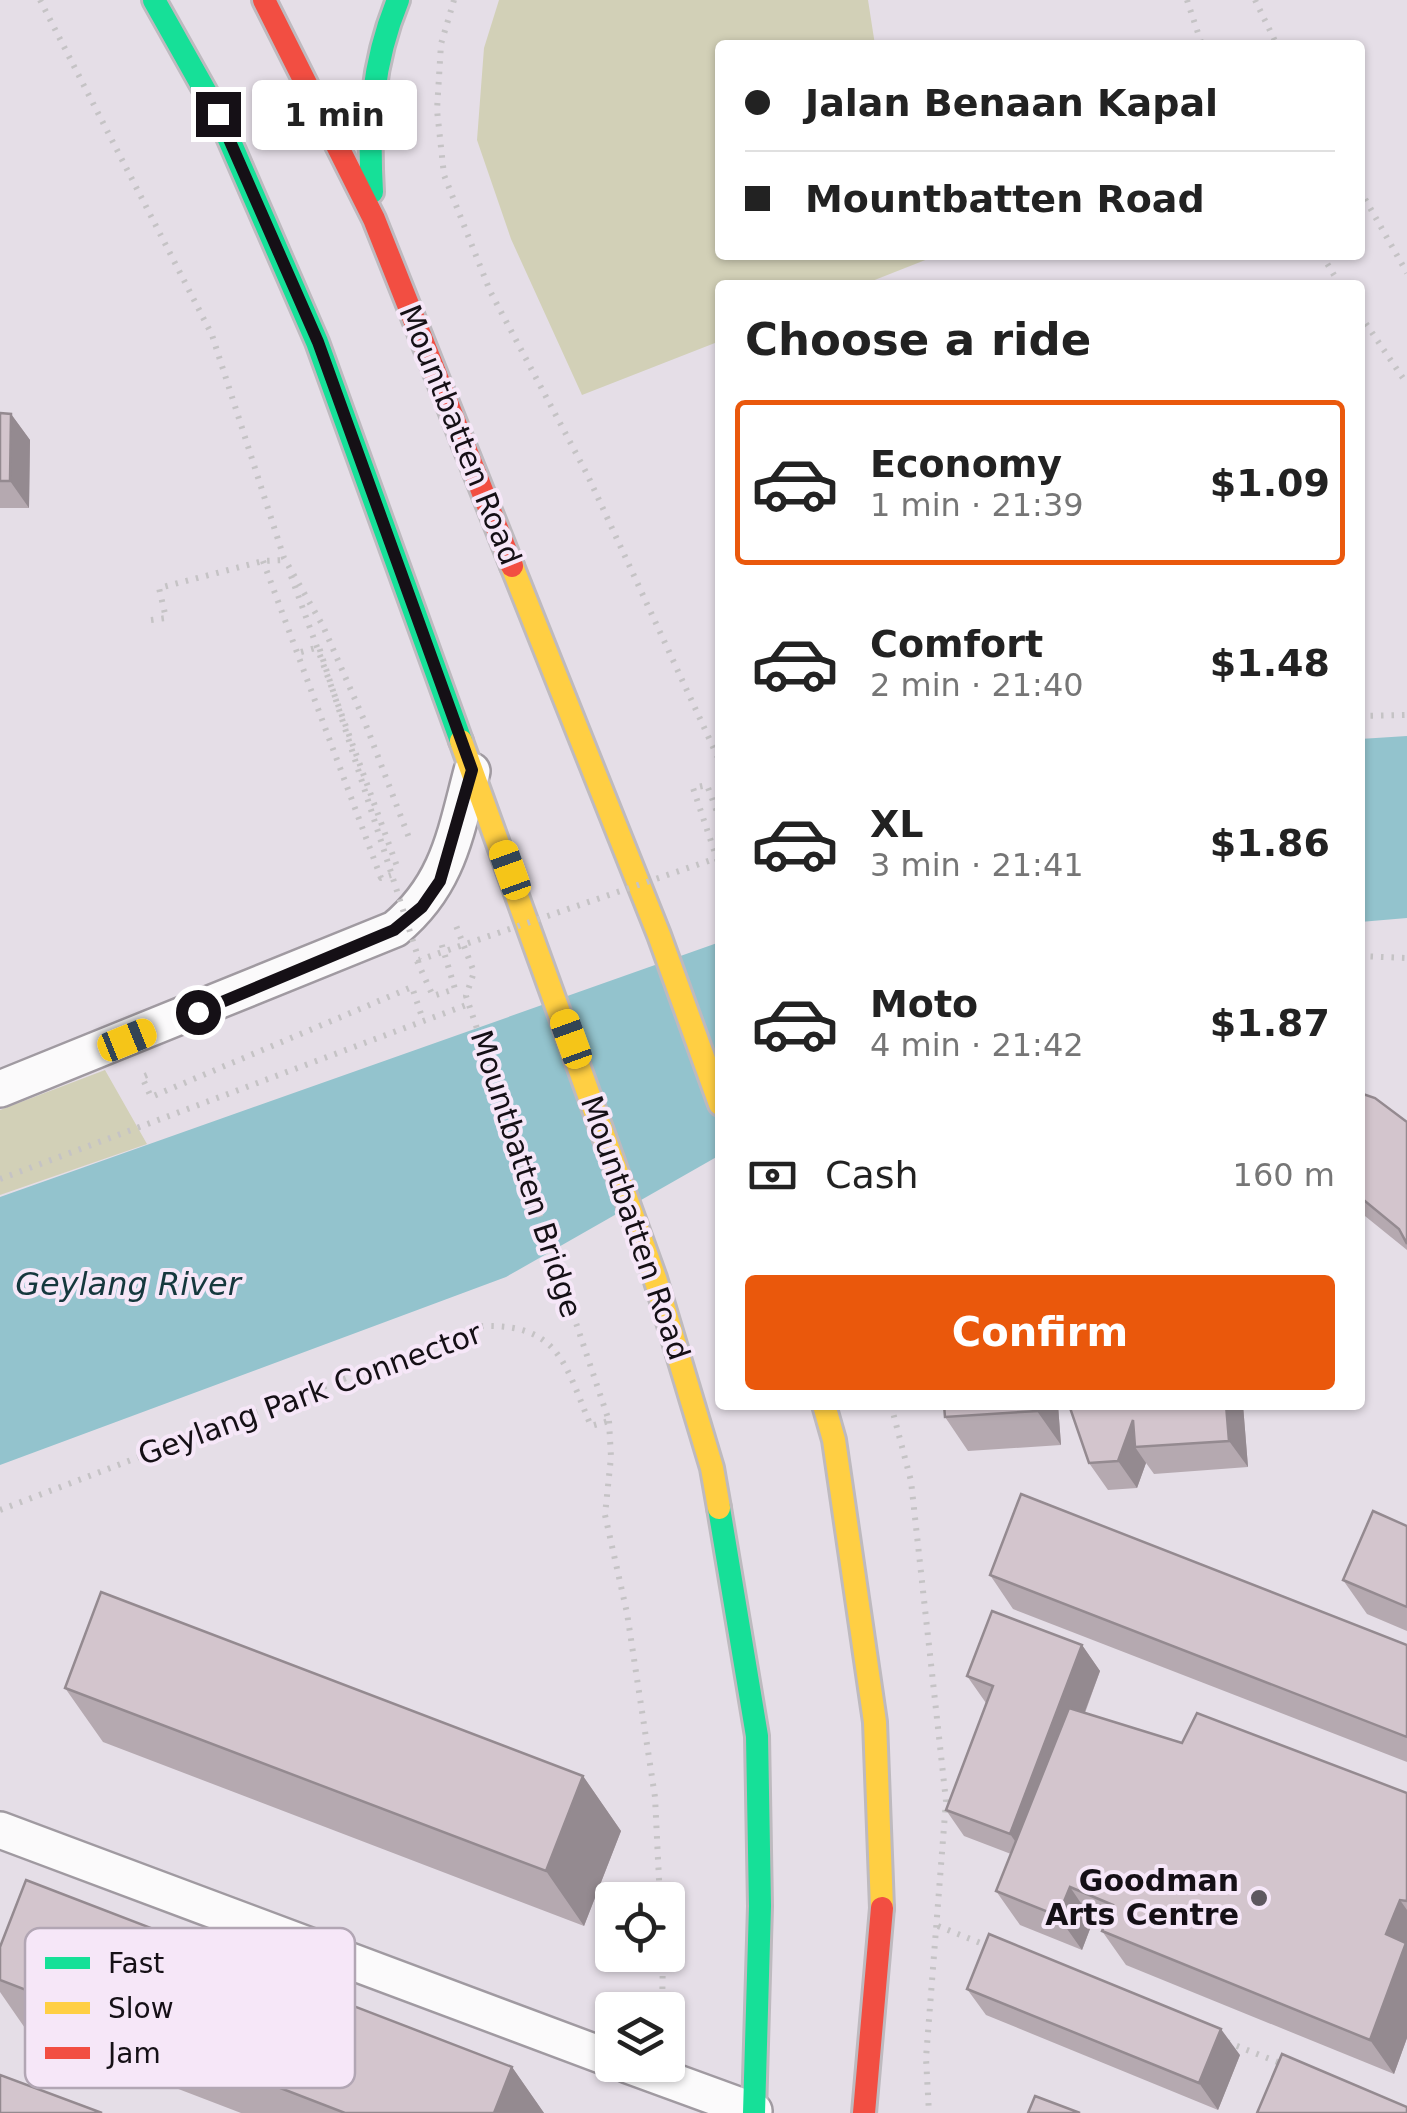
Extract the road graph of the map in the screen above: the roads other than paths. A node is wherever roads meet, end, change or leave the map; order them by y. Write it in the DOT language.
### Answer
graph roads {
  1 [pos="154,0"];
  2 [pos="264,0"];
  3 [pos="398,0"];
  4 [pos="152,43"];
  5 [pos="218,114"];
  6 [pos="374,219"];
  7 [pos="472,770"];
  8 [pos="0,1089"];
  9 [pos="715,1090"];
  10 [pos="825,1410"];
  11 [pos="0,1830"];
  12 [pos="259,1928"];
  13 [pos="355,1964"];
  14 [pos="595,2053"];
  15 [pos="674,2082"];
  16 [pos="754,2112"];
  17 [pos="864,2113"];
  1 -- 5 [label="main road, Mountbatten Road"];
  2 -- 6 [label="main road, Mountbatten Road"];
  3 -- 6 [label="main road"];
  4 -- 5 [label="main road"];
  5 -- 7 [label="main road, Mountbatten Road"];
  6 -- 9 [label="main road, Mountbatten Road"];
  7 -- 8 [label="street"];
  7 -- 16 [label="main road, Mountbatten Road"];
  10 -- 17 [label="main road"];
  11 -- 12 [label="street"];
  13 -- 14 [label="street"];
  15 -- 16 [label="street"];
}
